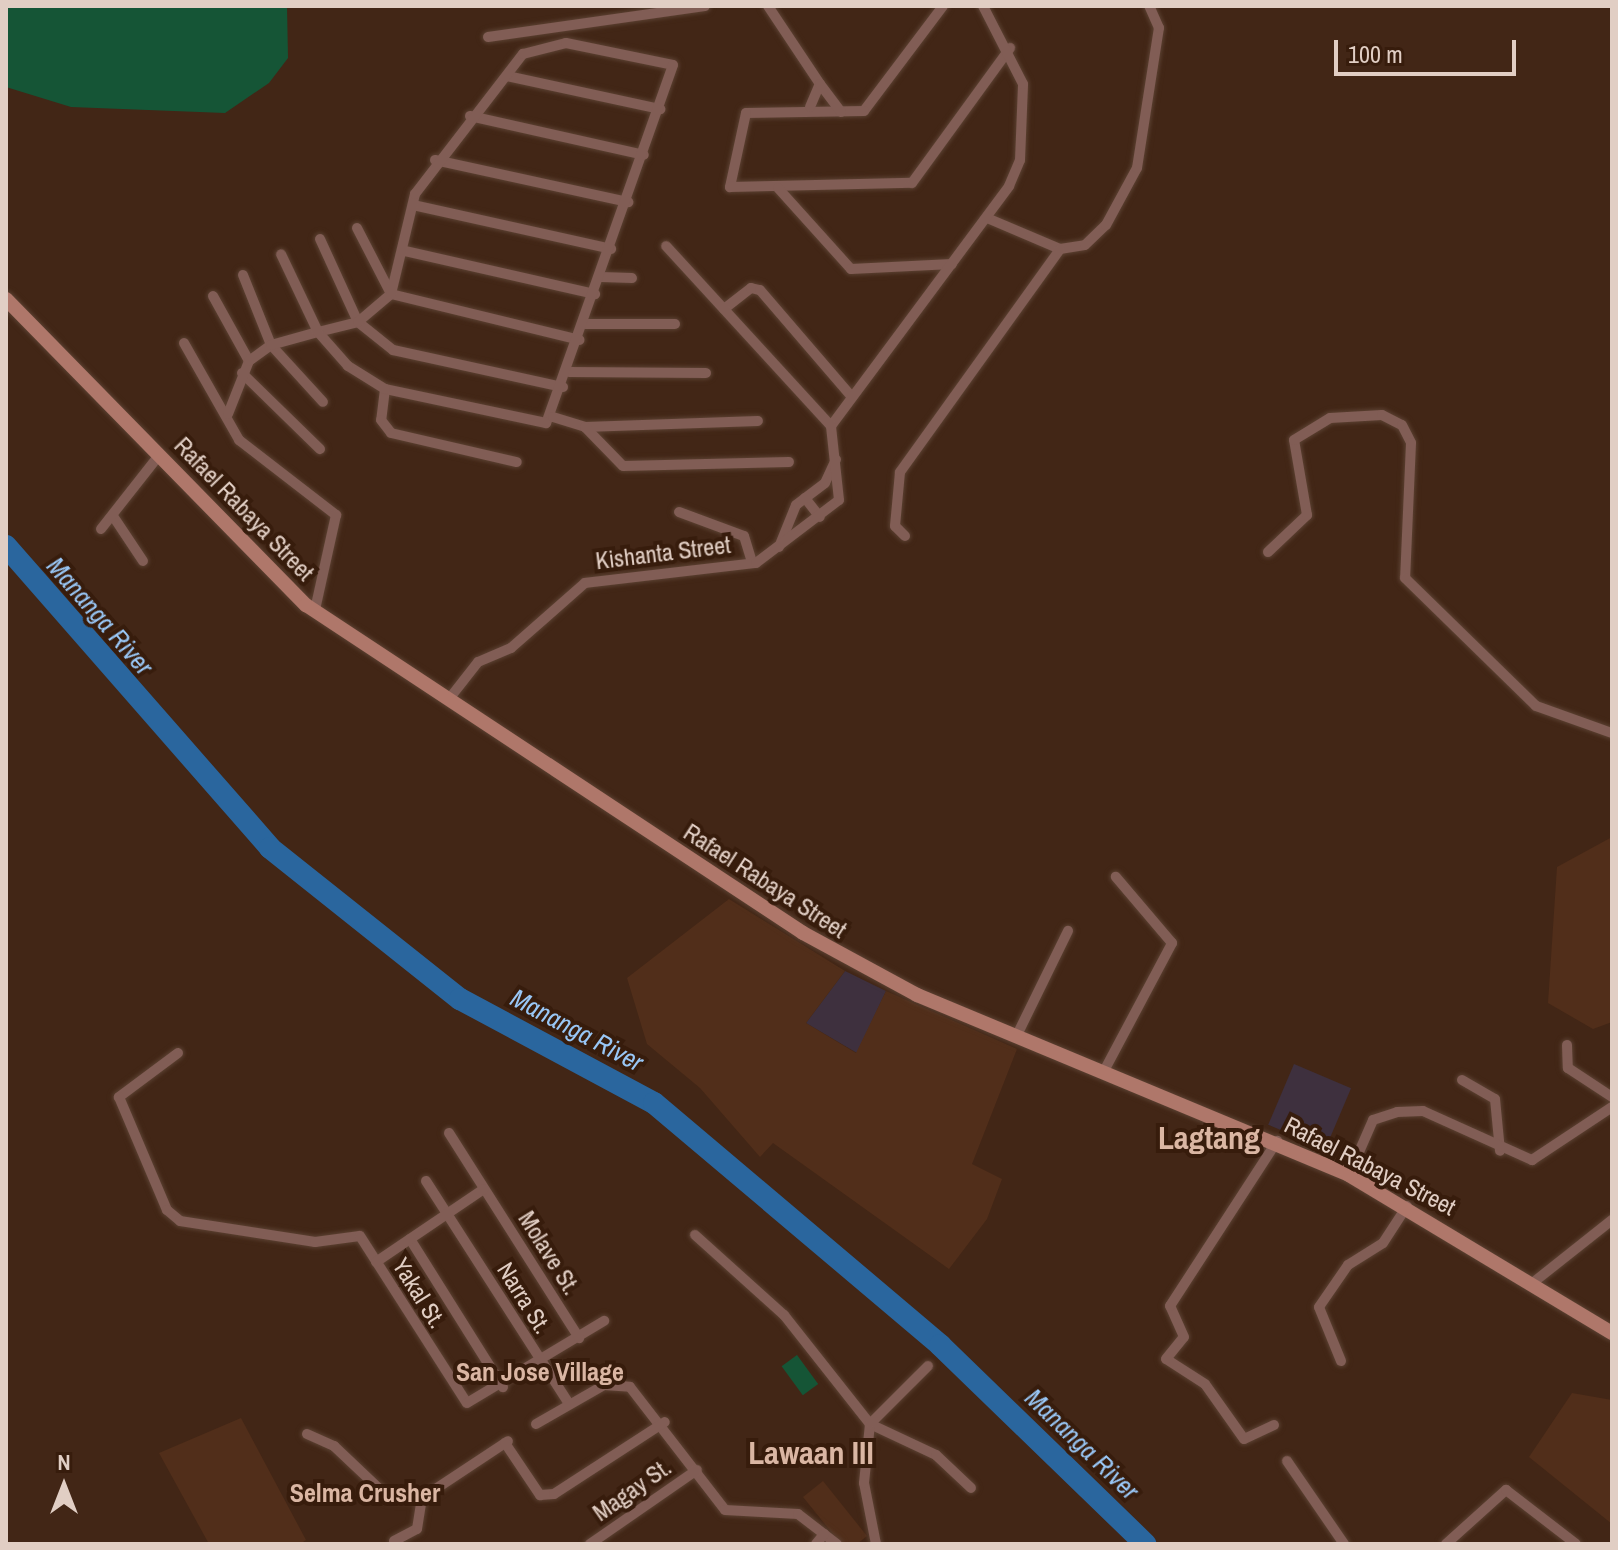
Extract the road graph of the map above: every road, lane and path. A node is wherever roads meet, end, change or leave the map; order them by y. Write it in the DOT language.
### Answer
graph roads {
  1 [pos="705,6"];
  2 [pos="768,6"];
  3 [pos="943,6"];
  4 [pos="983,6"];
  5 [pos="1149,6"];
  6 [pos="685,7"];
  7 [pos="488,37"];
  8 [pos="1010,48"];
  9 [pos="507,76"];
  10 [pos="820,84"];
  11 [pos="810,107"];
  12 [pos="660,109"];
  13 [pos="841,112"];
  14 [pos="470,116"];
  15 [pos="644,155"];
  16 [pos="435,160"];
  17 [pos="778,188"];
  18 [pos="628,202"];
  19 [pos="413,205"];
  20 [pos="987,218"];
  21 [pos="357,228"];
  22 [pos="320,239"];
  23 [pos="666,246"];
  24 [pos="611,249"];
  25 [pos="1060,249"];
  26 [pos="405,251"];
  27 [pos="281,254"];
  28 [pos="952,264"];
  29 [pos="243,275"];
  30 [pos="601,277"];
  31 [pos="632,278"];
  32 [pos="391,294"];
  33 [pos="595,294"];
  34 [pos="213,296"];
  35 [pos="6,299"];
  36 [pos="724,309"];
  37 [pos="358,322"];
  38 [pos="585,324"];
  39 [pos="675,324"];
  40 [pos="318,332"];
  41 [pos="579,340"];
  42 [pos="184,343"];
  43 [pos="271,345"];
  44 [pos="249,361"];
  45 [pos="569,372"];
  46 [pos="242,373"];
  47 [pos="706,373"];
  48 [pos="563,387"];
  49 [pos="385,389"];
  50 [pos="852,397"];
  51 [pos="323,402"];
  52 [pos="228,414"];
  53 [pos="553,417"];
  54 [pos="758,421"];
  55 [pos="831,426"];
  56 [pos="585,427"];
  57 [pos="320,449"];
  58 [pos="160,454"];
  59 [pos="836,459"];
  60 [pos="517,462"];
  61 [pos="789,462"];
  62 [pos="800,502"];
  63 [pos="679,512"];
  64 [pos="113,516"];
  65 [pos="816,520"];
  66 [pos="101,529"];
  67 [pos="905,536"];
  68 [pos="779,549"];
  69 [pos="1268,552"];
  70 [pos="143,561"];
  71 [pos="752,563"];
  72 [pos="315,610"];
  73 [pos="449,699"];
  74 [pos="1612,733"];
  75 [pos="1116,877"];
  76 [pos="1068,931"];
  77 [pos="1017,1035"];
  78 [pos="1567,1045"];
  79 [pos="178,1053"];
  80 [pos="1104,1071"];
  81 [pos="1462,1080"];
  82 [pos="1612,1097"];
  83 [pos="1612,1107"];
  84 [pos="449,1133"];
  85 [pos="1277,1141"];
  86 [pos="1500,1151"];
  87 [pos="1349,1175"];
  88 [pos="426,1181"];
  89 [pos="484,1189"];
  90 [pos="1407,1206"];
  91 [pos="447,1213"];
  92 [pos="1612,1220"];
  93 [pos="695,1235"];
  94 [pos="410,1239"];
  95 [pos="376,1262"];
  96 [pos="1535,1281"];
  97 [pos="604,1321"];
  98 [pos="1612,1333"];
  99 [pos="579,1338"];
  100 [pos="1341,1361"];
  101 [pos="541,1362"];
  102 [pos="928,1366"];
  103 [pos="503,1387"];
  104 [pos="569,1404"];
  105 [pos="665,1422"];
  106 [pos="536,1424"];
  107 [pos="870,1424"];
  108 [pos="1274,1425"];
  109 [pos="307,1434"];
  110 [pos="1287,1461"];
  111 [pos="697,1470"];
  112 [pos="971,1488"];
  113 [pos="422,1498"];
  114 [pos="824,1534"];
  115 [pos="1461,1534"];
  116 [pos="394,1541"];
  117 [pos="590,1544"];
  118 [pos="816,1544"];
  119 [pos="837,1544"];
  120 [pos="876,1544"];
  121 [pos="1344,1544"];
  122 [pos="1446,1544"];
  123 [pos="1471,1544"];
  124 [pos="1576,1544"];
  1 -- 6 [label="street"];
  2 -- 10 [label="street"];
  3 -- 13 [label="street"];
  4 -- 8 [label="street"];
  5 -- 25 [label="street"];
  6 -- 7 [label="street"];
  8 -- 17 [label="street"];
  8 -- 20 [label="street"];
  9 -- 12 [label="street"];
  9 -- 12 [label="street"];
  9 -- 14 [label="street"];
  10 -- 11 [label="street"];
  10 -- 13 [label="street"];
  11 -- 13 [label="street"];
  11 -- 17 [label="street"];
  12 -- 15 [label="street"];
  14 -- 15 [label="street"];
  14 -- 16 [label="street"];
  15 -- 18 [label="street"];
  16 -- 18 [label="street"];
  16 -- 19 [label="street"];
  17 -- 28 [label="street"];
  18 -- 24 [label="street"];
  19 -- 24 [label="street"];
  19 -- 26 [label="street"];
  20 -- 25 [label="street"];
  20 -- 28 [label="street"];
  21 -- 32 [label="street"];
  22 -- 37 [label="street"];
  23 -- 36 [label="street"];
  24 -- 30 [label="street"];
  25 -- 67 [label="street"];
  26 -- 32 [label="street"];
  26 -- 33 [label="street"];
  27 -- 40 [label="street"];
  28 -- 50 [label="street"];
  29 -- 43 [label="street"];
  30 -- 31 [label="street"];
  30 -- 33 [label="street"];
  32 -- 37 [label="street"];
  32 -- 41 [label="street"];
  33 -- 38 [label="street"];
  34 -- 44 [label="street"];
  35 -- 58 [label="main road, Rafael Rabaya Street"];
  36 -- 50 [label="street"];
  36 -- 55 [label="street"];
  37 -- 40 [label="street"];
  37 -- 48 [label="street"];
  38 -- 39 [label="street"];
  38 -- 41 [label="street"];
  40 -- 43 [label="street"];
  40 -- 49 [label="street"];
  41 -- 45 [label="street"];
  42 -- 52 [label="street"];
  43 -- 44 [label="street"];
  43 -- 51 [label="street"];
  44 -- 46 [label="street"];
  45 -- 47 [label="street"];
  45 -- 48 [label="street"];
  46 -- 52 [label="street"];
  46 -- 57 [label="street"];
  48 -- 53 [label="street"];
  49 -- 53 [label="street"];
  49 -- 60 [label="street"];
  50 -- 55 [label="street"];
  52 -- 72 [label="street"];
  53 -- 56 [label="street"];
  54 -- 56 [label="street"];
  55 -- 59 [label="street"];
  56 -- 61 [label="street"];
  58 -- 64 [label="street"];
  58 -- 72 [label="main road, Rafael Rabaya Street"];
  59 -- 62 [label="street"];
  59 -- 65 [label="street"];
  62 -- 65 [label="street"];
  62 -- 68 [label="street"];
  63 -- 71 [label="street"];
  64 -- 66 [label="street"];
  64 -- 70 [label="street"];
  65 -- 68 [label="street, Kishanta Street"];
  68 -- 71 [label="street, Kishanta Street"];
  69 -- 74 [label="street"];
  71 -- 73 [label="street, Kishanta Street"];
  72 -- 73 [label="main road, Rafael Rabaya Street"];
  73 -- 77 [label="main road, Rafael Rabaya Street"];
  75 -- 80 [label="street"];
  76 -- 77 [label="street"];
  77 -- 80 [label="main road, Rafael Rabaya Street"];
  78 -- 82 [label="street"];
  79 -- 95 [label="street, Yakal St."];
  80 -- 85 [label="main road, Rafael Rabaya Street"];
  81 -- 86 [label="street"];
  83 -- 86 [label="street"];
  84 -- 89 [label="street, Molave St."];
  85 -- 87 [label="main road, Rafael Rabaya Street"];
  85 -- 108 [label="street"];
  86 -- 87 [label="street"];
  87 -- 90 [label="main road, Rafael Rabaya Street"];
  88 -- 91 [label="street, Narra St."];
  89 -- 91 [label="street"];
  89 -- 99 [label="street, Molave St."];
  90 -- 96 [label="main road, Rafael Rabaya Street"];
  90 -- 100 [label="street"];
  91 -- 94 [label="street"];
  91 -- 101 [label="street, Narra St."];
  92 -- 96 [label="street"];
  93 -- 107 [label="street"];
  94 -- 95 [label="street"];
  94 -- 103 [label="street"];
  95 -- 103 [label="street, Yakal St."];
  96 -- 98 [label="main road, Rafael Rabaya Street"];
  97 -- 99 [label="street"];
  99 -- 101 [label="street"];
  101 -- 103 [label="street"];
  101 -- 104 [label="street, Narra St."];
  102 -- 107 [label="street"];
  104 -- 105 [label="street"];
  104 -- 106 [label="street"];
  105 -- 111 [label="street"];
  105 -- 113 [label="street"];
  107 -- 112 [label="street"];
  107 -- 120 [label="street"];
  109 -- 113 [label="street"];
  110 -- 121 [label="street"];
  111 -- 114 [label="street"];
  111 -- 117 [label="street, Magay St."];
  113 -- 116 [label="street"];
  114 -- 118 [label="street"];
  114 -- 119 [label="street"];
  115 -- 122 [label="street"];
  115 -- 123 [label="street"];
  115 -- 124 [label="street"];
}
